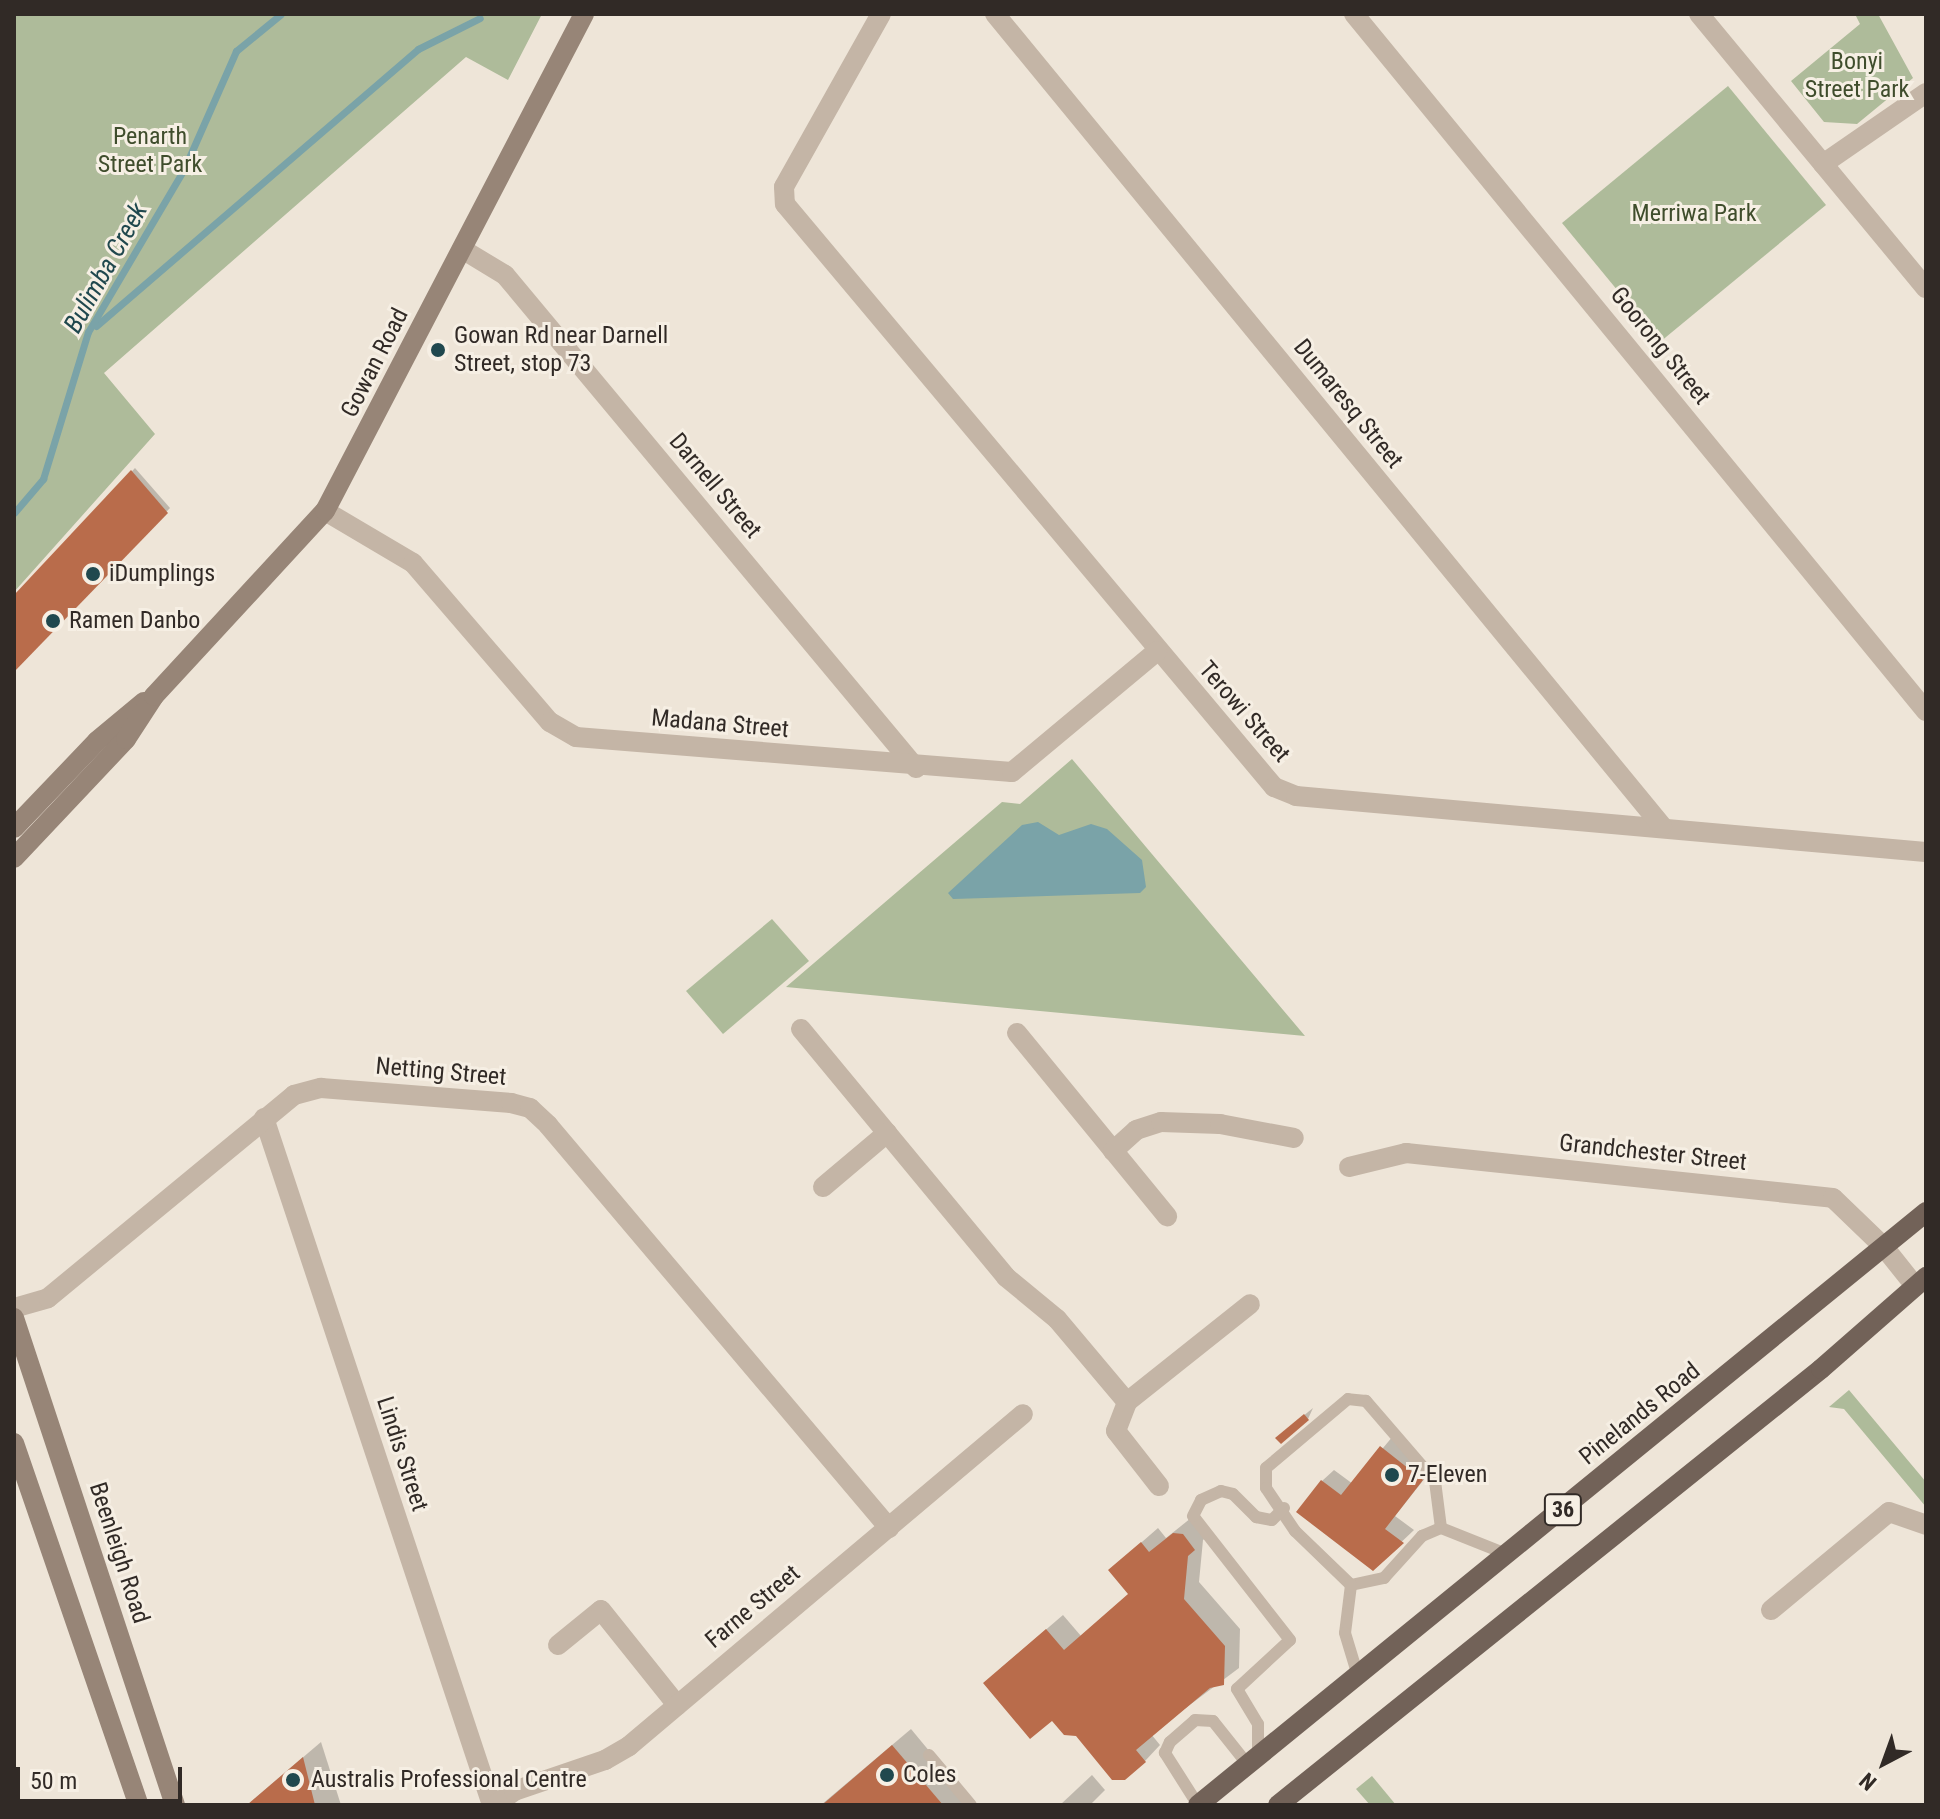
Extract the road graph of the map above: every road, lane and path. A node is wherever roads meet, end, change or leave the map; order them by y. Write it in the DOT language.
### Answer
graph roads {
  1 [pos="584,14"];
  2 [pos="881,14"];
  3 [pos="995,14"];
  4 [pos="1354,14"];
  5 [pos="1699,14"];
  6 [pos="1926,93"];
  7 [pos="1823,164"];
  8 [pos="462,249"];
  9 [pos="1926,288"];
  10 [pos="325,511"];
  11 [pos="1157,651"];
  12 [pos="154,696"];
  13 [pos="1926,711"];
  14 [pos="916,768"];
  15 [pos="1662,826"];
  16 [pos="14,828"];
  17 [pos="1926,852"];
  18 [pos="14,858"];
  19 [pos="801,1029"];
  20 [pos="1017,1033"];
  21 [pos="264,1118"];
  22 [pos="887,1133"];
  23 [pos="1294,1138"];
  24 [pos="1113,1151"];
  25 [pos="1349,1167"];
  26 [pos="823,1187"];
  27 [pos="1926,1212"];
  28 [pos="1167,1216"];
  29 [pos="1884,1247"];
  30 [pos="1920,1282"];
  31 [pos="1250,1304"];
  32 [pos="14,1308"];
  33 [pos="14,1318"];
  34 [pos="1127,1402"];
  35 [pos="1023,1414"];
  36 [pos="14,1443"];
  37 [pos="1159,1486"];
  38 [pos="1284,1508"];
  39 [pos="1926,1525"];
  40 [pos="889,1528"];
  41 [pos="1441,1528"];
  42 [pos="1509,1555"];
  43 [pos="1351,1585"];
  44 [pos="1771,1610"];
  45 [pos="558,1645"];
  46 [pos="1358,1676"];
  47 [pos="677,1705"];
  48 [pos="929,1755"];
  49 [pos="1253,1761"];
  50 [pos="139,1805"];
  51 [pos="175,1805"];
  52 [pos="494,1805"];
  53 [pos="971,1805"];
  54 [pos="1198,1805"];
  55 [pos="1278,1805"];
  1 -- 8 [label="main road, Gowan Road"];
  2 -- 11 [label="street, Terowi Street"];
  3 -- 15 [label="street, Dumaresq Street"];
  4 -- 13 [label="street, Goorong Street"];
  5 -- 7 [label="street"];
  6 -- 7 [label="street"];
  7 -- 9 [label="street"];
  8 -- 10 [label="main road, Gowan Road"];
  8 -- 14 [label="street, Darnell Street"];
  10 -- 12 [label="main road, Gowan Road"];
  10 -- 14 [label="street, Madana Street"];
  11 -- 14 [label="street, Madana Street"];
  11 -- 15 [label="street, Terowi Street"];
  12 -- 16 [label="main road, Gowan Road"];
  12 -- 18 [label="main road, Gowan Road"];
  15 -- 17 [label="street, Terowi Street"];
  19 -- 22 [label="street"];
  20 -- 24 [label="street"];
  21 -- 32 [label="street, Netting Street"];
  21 -- 40 [label="street, Netting Street"];
  21 -- 52 [label="street, Lindis Street"];
  22 -- 26 [label="street"];
  22 -- 34 [label="street"];
  23 -- 24 [label="street"];
  24 -- 28 [label="street"];
  25 -- 29 [label="street, Grandchester Street"];
  27 -- 29 [label="main road, Pinelands Road / 36"];
  29 -- 30 [label="street, Grandchester Street"];
  29 -- 42 [label="main road, Pinelands Road / 36"];
  30 -- 55 [label="main road, 36"];
  31 -- 34 [label="street"];
  33 -- 51 [label="main road, Beenleigh Road"];
  34 -- 37 [label="street"];
  35 -- 40 [label="street, Farne Street"];
  36 -- 50 [label="main road"];
  38 -- 41 [label="lane"];
  38 -- 43 [label="lane"];
  38 -- 49 [label="lane"];
  39 -- 44 [label="street"];
  40 -- 47 [label="street, Farne Street"];
  41 -- 42 [label="lane"];
  41 -- 43 [label="lane"];
  42 -- 46 [label="main road, Pinelands Road / 36"];
  43 -- 46 [label="lane"];
  45 -- 47 [label="street"];
  46 -- 49 [label="main road, Pinelands Road / 36"];
  47 -- 52 [label="street, Farne Street"];
  48 -- 53 [label="lane"];
  49 -- 54 [label="main road, Pinelands Road / 36"];
  49 -- 54 [label="lane"];
}
